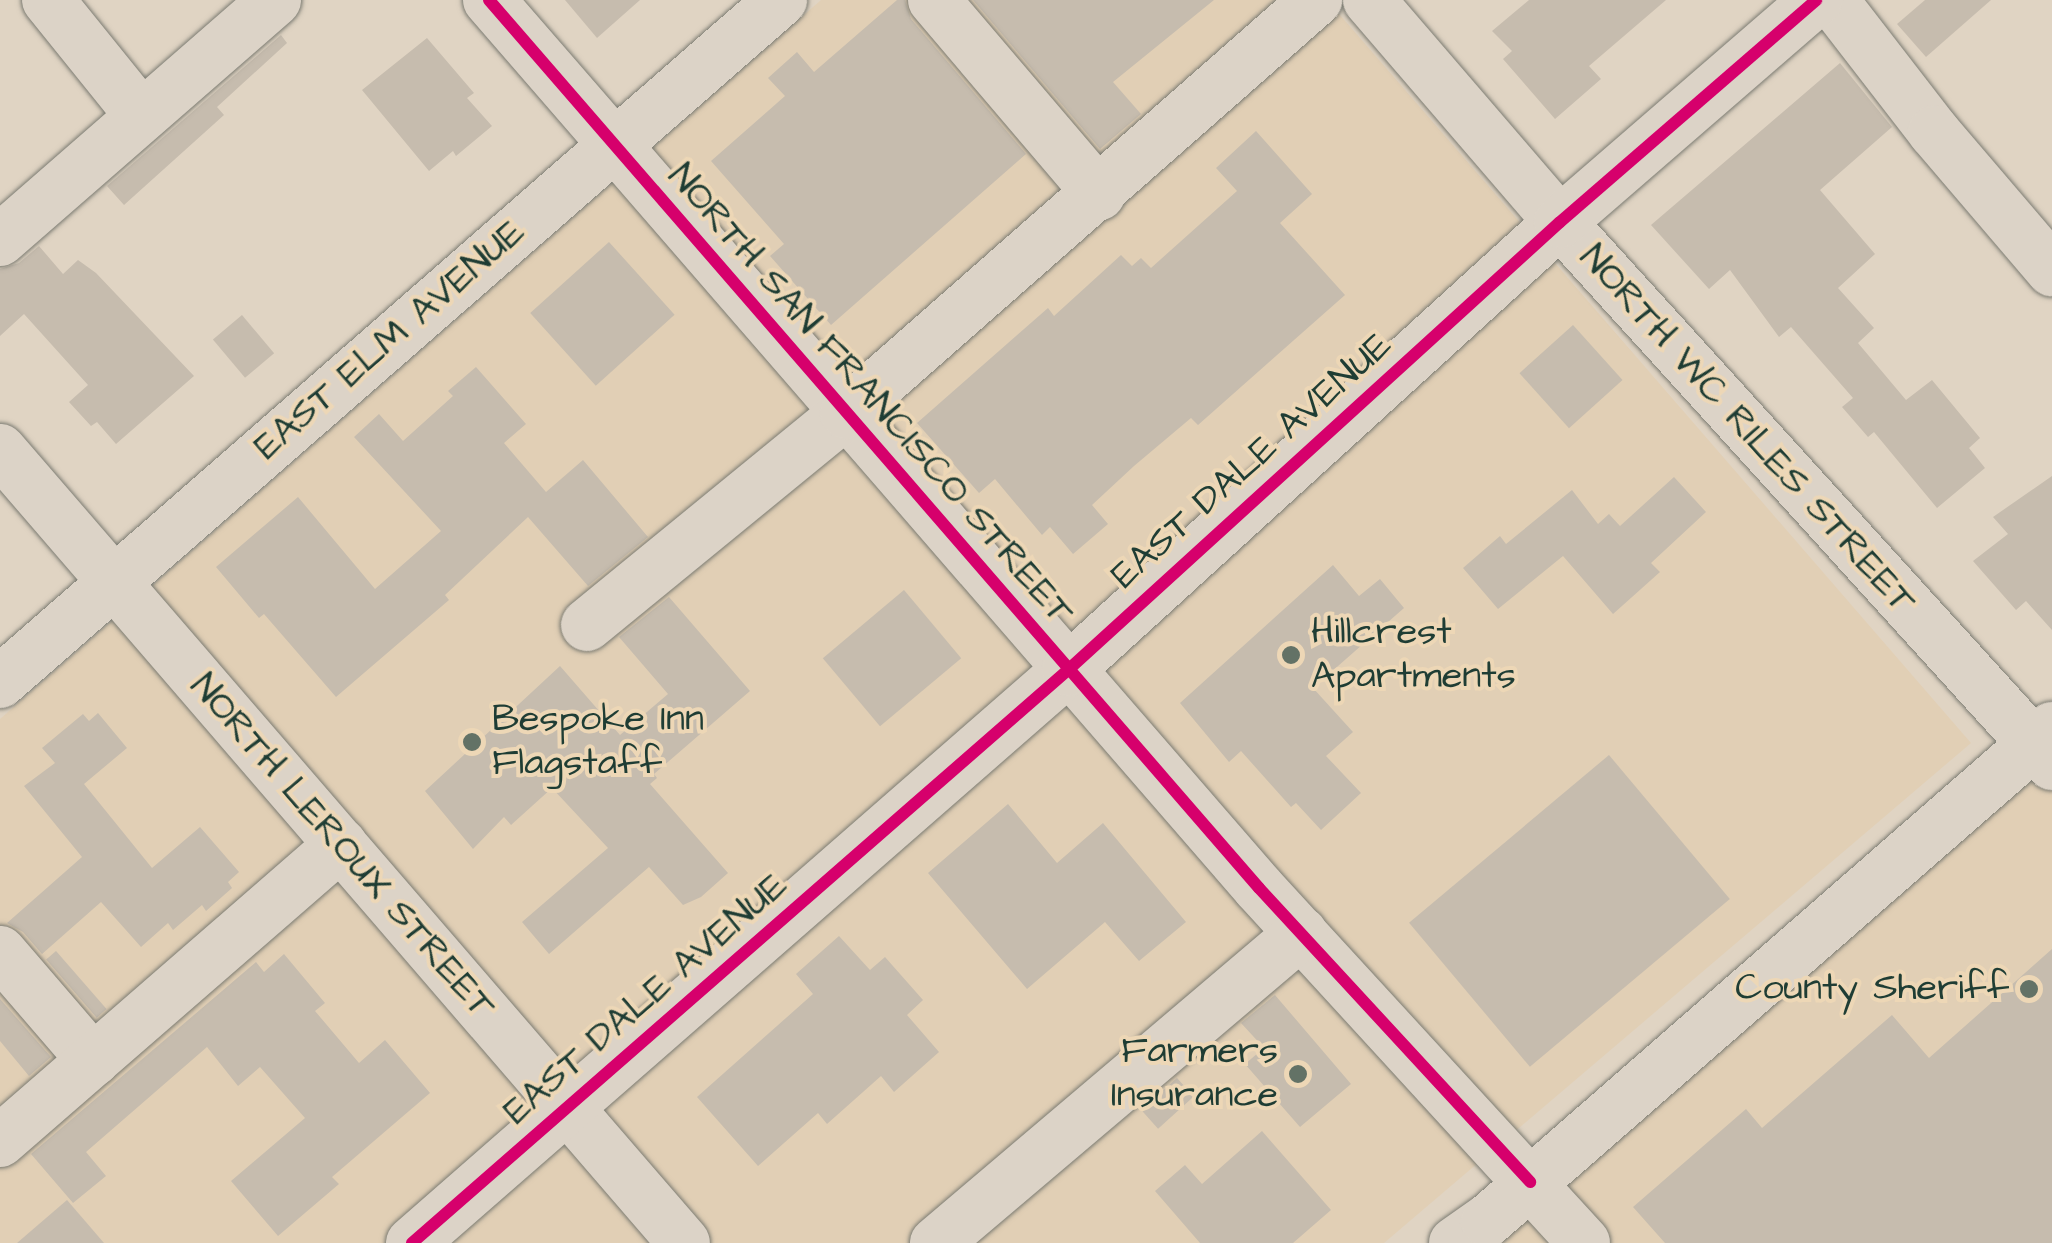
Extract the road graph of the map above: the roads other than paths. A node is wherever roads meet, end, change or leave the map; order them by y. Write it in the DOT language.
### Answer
graph roads {
  1 [pos="48,0"];
  2 [pos="275,0"];
  3 [pos="489,0"];
  4 [pos="781,0"];
  5 [pos="934,0"];
  6 [pos="1316,0"];
  7 [pos="1369,0"];
  8 [pos="1816,0"];
  9 [pos="1832,0"];
  10 [pos="140,114"];
  11 [pos="613,144"];
  12 [pos="1098,194"];
  13 [pos="1560,222"];
  14 [pos="0,240"];
  15 [pos="2052,270"];
  16 [pos="846,413"];
  17 [pos="0,450"];
  18 [pos="116,582"];
  19 [pos="587,625"];
  20 [pos="1068,670"];
  21 [pos="0,682"];
  22 [pos="2046,746"];
  23 [pos="341,845"];
  24 [pos="1301,933"];
  25 [pos="0,952"];
  26 [pos="93,1060"];
  27 [pos="566,1109"];
  28 [pos="0,1141"];
  29 [pos="1530,1182"];
  30 [pos="412,1243"];
  31 [pos="684,1243"];
  32 [pos="936,1243"];
  33 [pos="1455,1243"];
  34 [pos="1584,1243"];
  1 -- 10 [label="street"];
  2 -- 10 [label="street"];
  3 -- 11 [label="street, NORTH SAN FRANCISCO STREET"];
  4 -- 11 [label="street, EAST ELM AVENUE"];
  5 -- 12 [label="street"];
  6 -- 12 [label="street"];
  7 -- 13 [label="street, NORTH WC RILES STREET"];
  8 -- 13 [label="street, EAST DALE AVENUE"];
  9 -- 15 [label="street"];
  10 -- 14 [label="street"];
  11 -- 16 [label="street, NORTH SAN FRANCISCO STREET"];
  11 -- 18 [label="street, EAST ELM AVENUE"];
  12 -- 16 [label="street"];
  13 -- 20 [label="street, EAST DALE AVENUE"];
  13 -- 22 [label="street, NORTH WC RILES STREET"];
  16 -- 19 [label="street"];
  16 -- 20 [label="street, NORTH SAN FRANCISCO STREET"];
  17 -- 18 [label="street, NORTH LEROUX STREET"];
  18 -- 21 [label="street, EAST ELM AVENUE"];
  18 -- 23 [label="street, NORTH LEROUX STREET"];
  20 -- 24 [label="street, NORTH SAN FRANCISCO STREET"];
  20 -- 27 [label="street, EAST DALE AVENUE"];
  22 -- 29 [label="street"];
  23 -- 26 [label="street"];
  23 -- 27 [label="street, NORTH LEROUX STREET"];
  24 -- 29 [label="street, NORTH SAN FRANCISCO STREET"];
  24 -- 32 [label="street"];
  25 -- 26 [label="street"];
  26 -- 28 [label="street"];
  27 -- 30 [label="street, EAST DALE AVENUE"];
  27 -- 31 [label="street, NORTH LEROUX STREET"];
  29 -- 33 [label="street"];
  29 -- 34 [label="street, NORTH SAN FRANCISCO STREET"];
}
